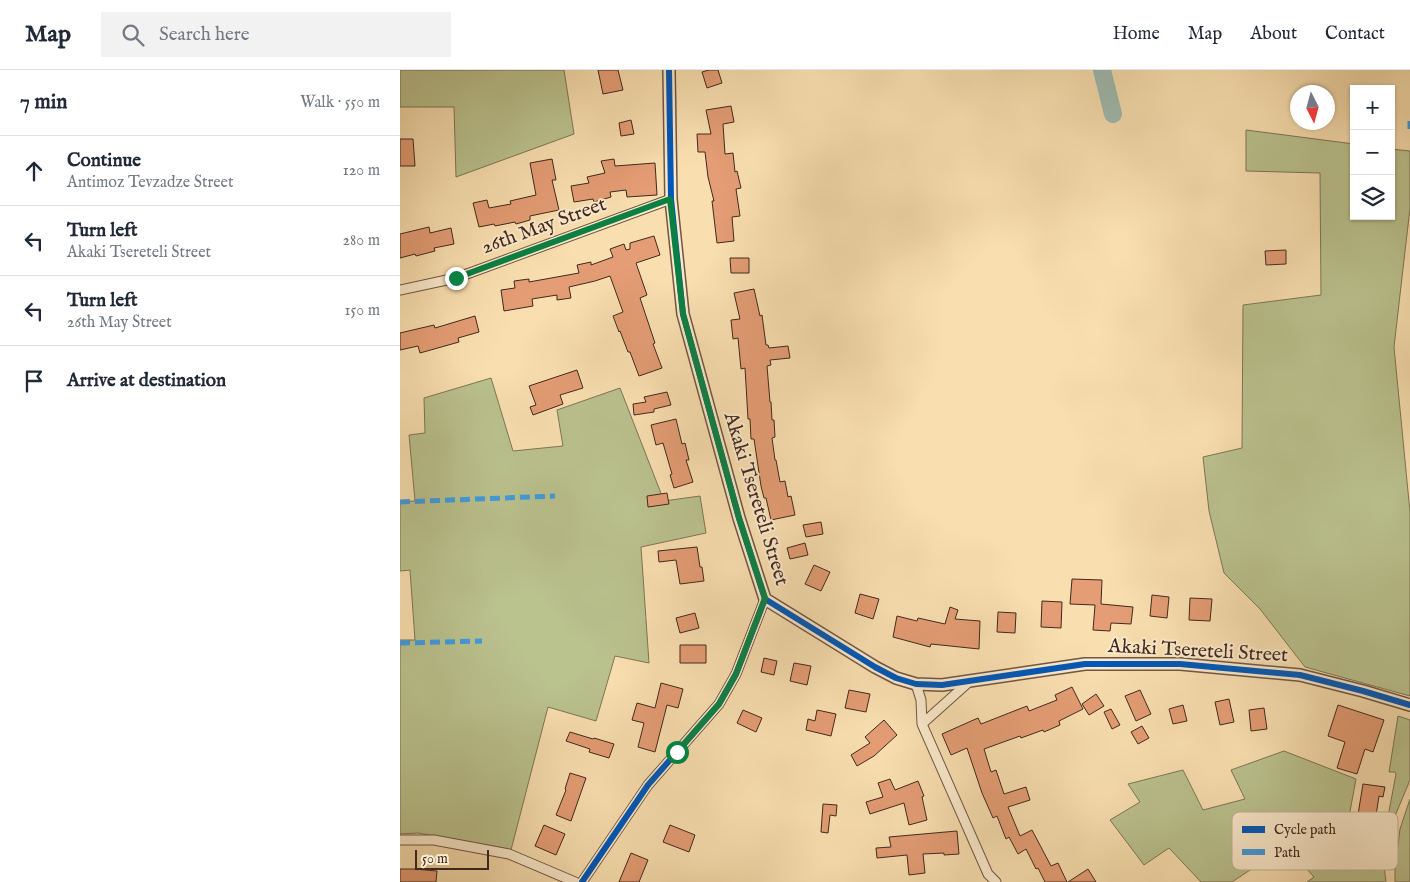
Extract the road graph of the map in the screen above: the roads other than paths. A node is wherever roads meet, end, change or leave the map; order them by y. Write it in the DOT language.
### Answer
graph roads {
  1 [pos="669,70"];
  2 [pos="670,199"];
  3 [pos="400,290"];
  4 [pos="765,598"];
  5 [pos="970,681"];
  6 [pos="916,684"];
  7 [pos="1410,705"];
  8 [pos="922,724"];
  9 [pos="400,840"];
  10 [pos="575,882"];
  11 [pos="582,882"];
  12 [pos="996,882"];
  1 -- 2 [label="street, Akaki Tsereteli Street"];
  2 -- 3 [label="street, 26th May Street"];
  2 -- 4 [label="street, Akaki Tsereteli Street"];
  4 -- 6 [label="street, Akaki Tsereteli Street"];
  4 -- 11 [label="street"];
  5 -- 6 [label="street, Akaki Tsereteli Street"];
  5 -- 7 [label="street, Akaki Tsereteli Street"];
  5 -- 8 [label="street"];
  6 -- 8 [label="street"];
  8 -- 12 [label="street"];
  9 -- 10 [label="street"];
}
